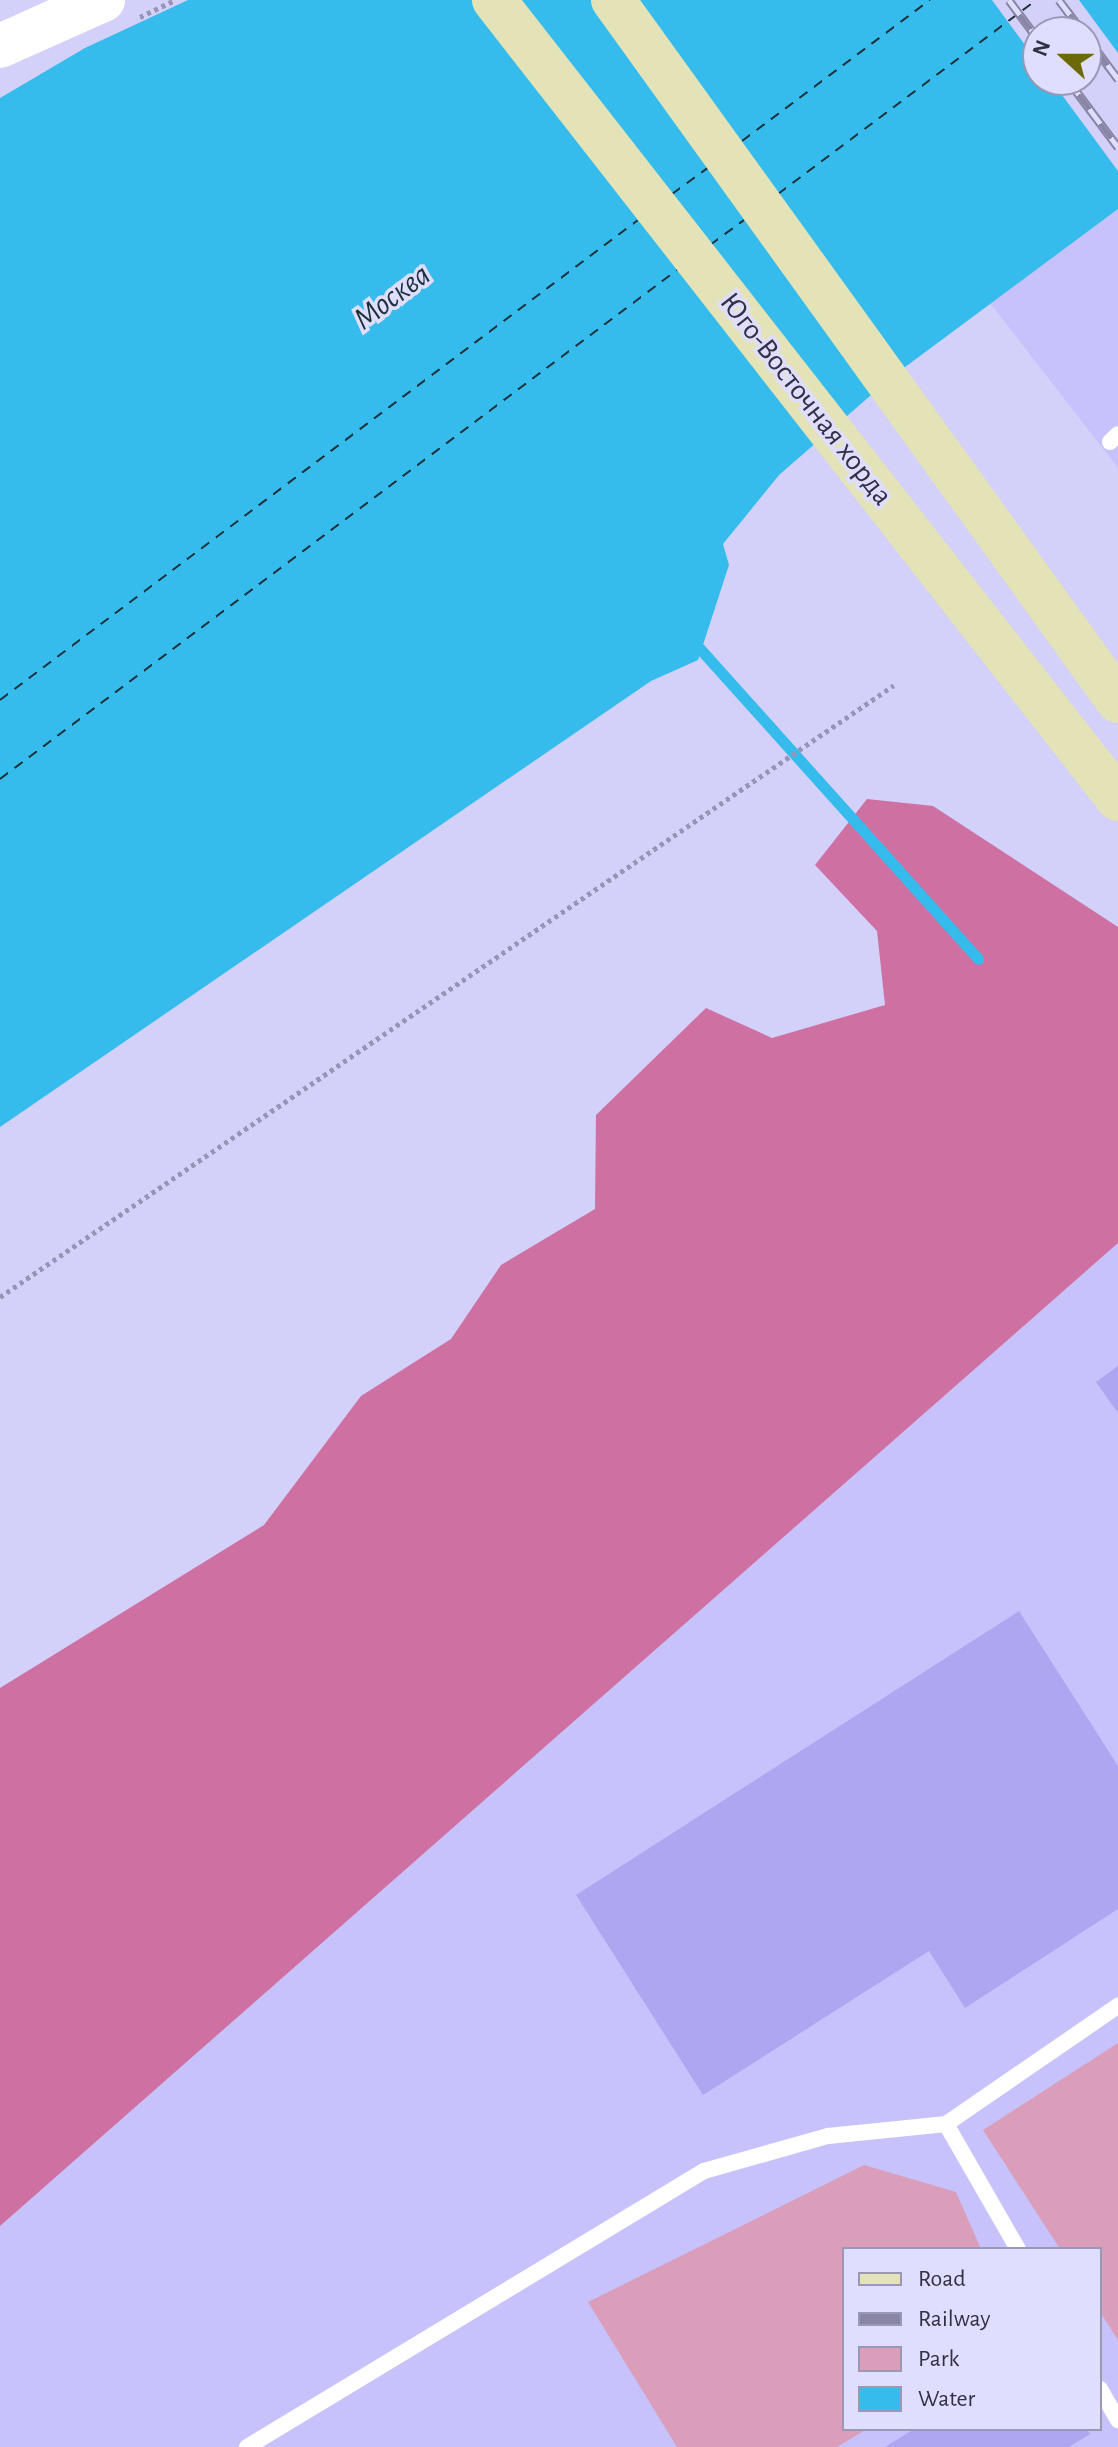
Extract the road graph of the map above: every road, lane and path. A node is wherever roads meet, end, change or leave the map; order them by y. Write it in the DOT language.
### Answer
graph roads {
  1 [pos="103,0"];
  2 [pos="494,0"];
  3 [pos="613,0"];
  4 [pos="0,46"];
  5 [pos="894,685"];
  6 [pos="1118,701"];
  7 [pos="1118,799"];
  8 [pos="0,1297"];
  9 [pos="1118,2006"];
  10 [pos="946,2124"];
  11 [pos="1017,2247"];
  12 [pos="1102,2392"];
  13 [pos="1118,2420"];
  14 [pos="247,2447"];
  1 -- 4 [label="street"];
  2 -- 7 [label="main road, Юго-Восточная хорда"];
  3 -- 6 [label="main road"];
  5 -- 8 [label="path"];
  9 -- 10 [label="lane"];
  10 -- 11 [label="lane"];
  10 -- 14 [label="lane"];
  12 -- 13 [label="lane"];
}
